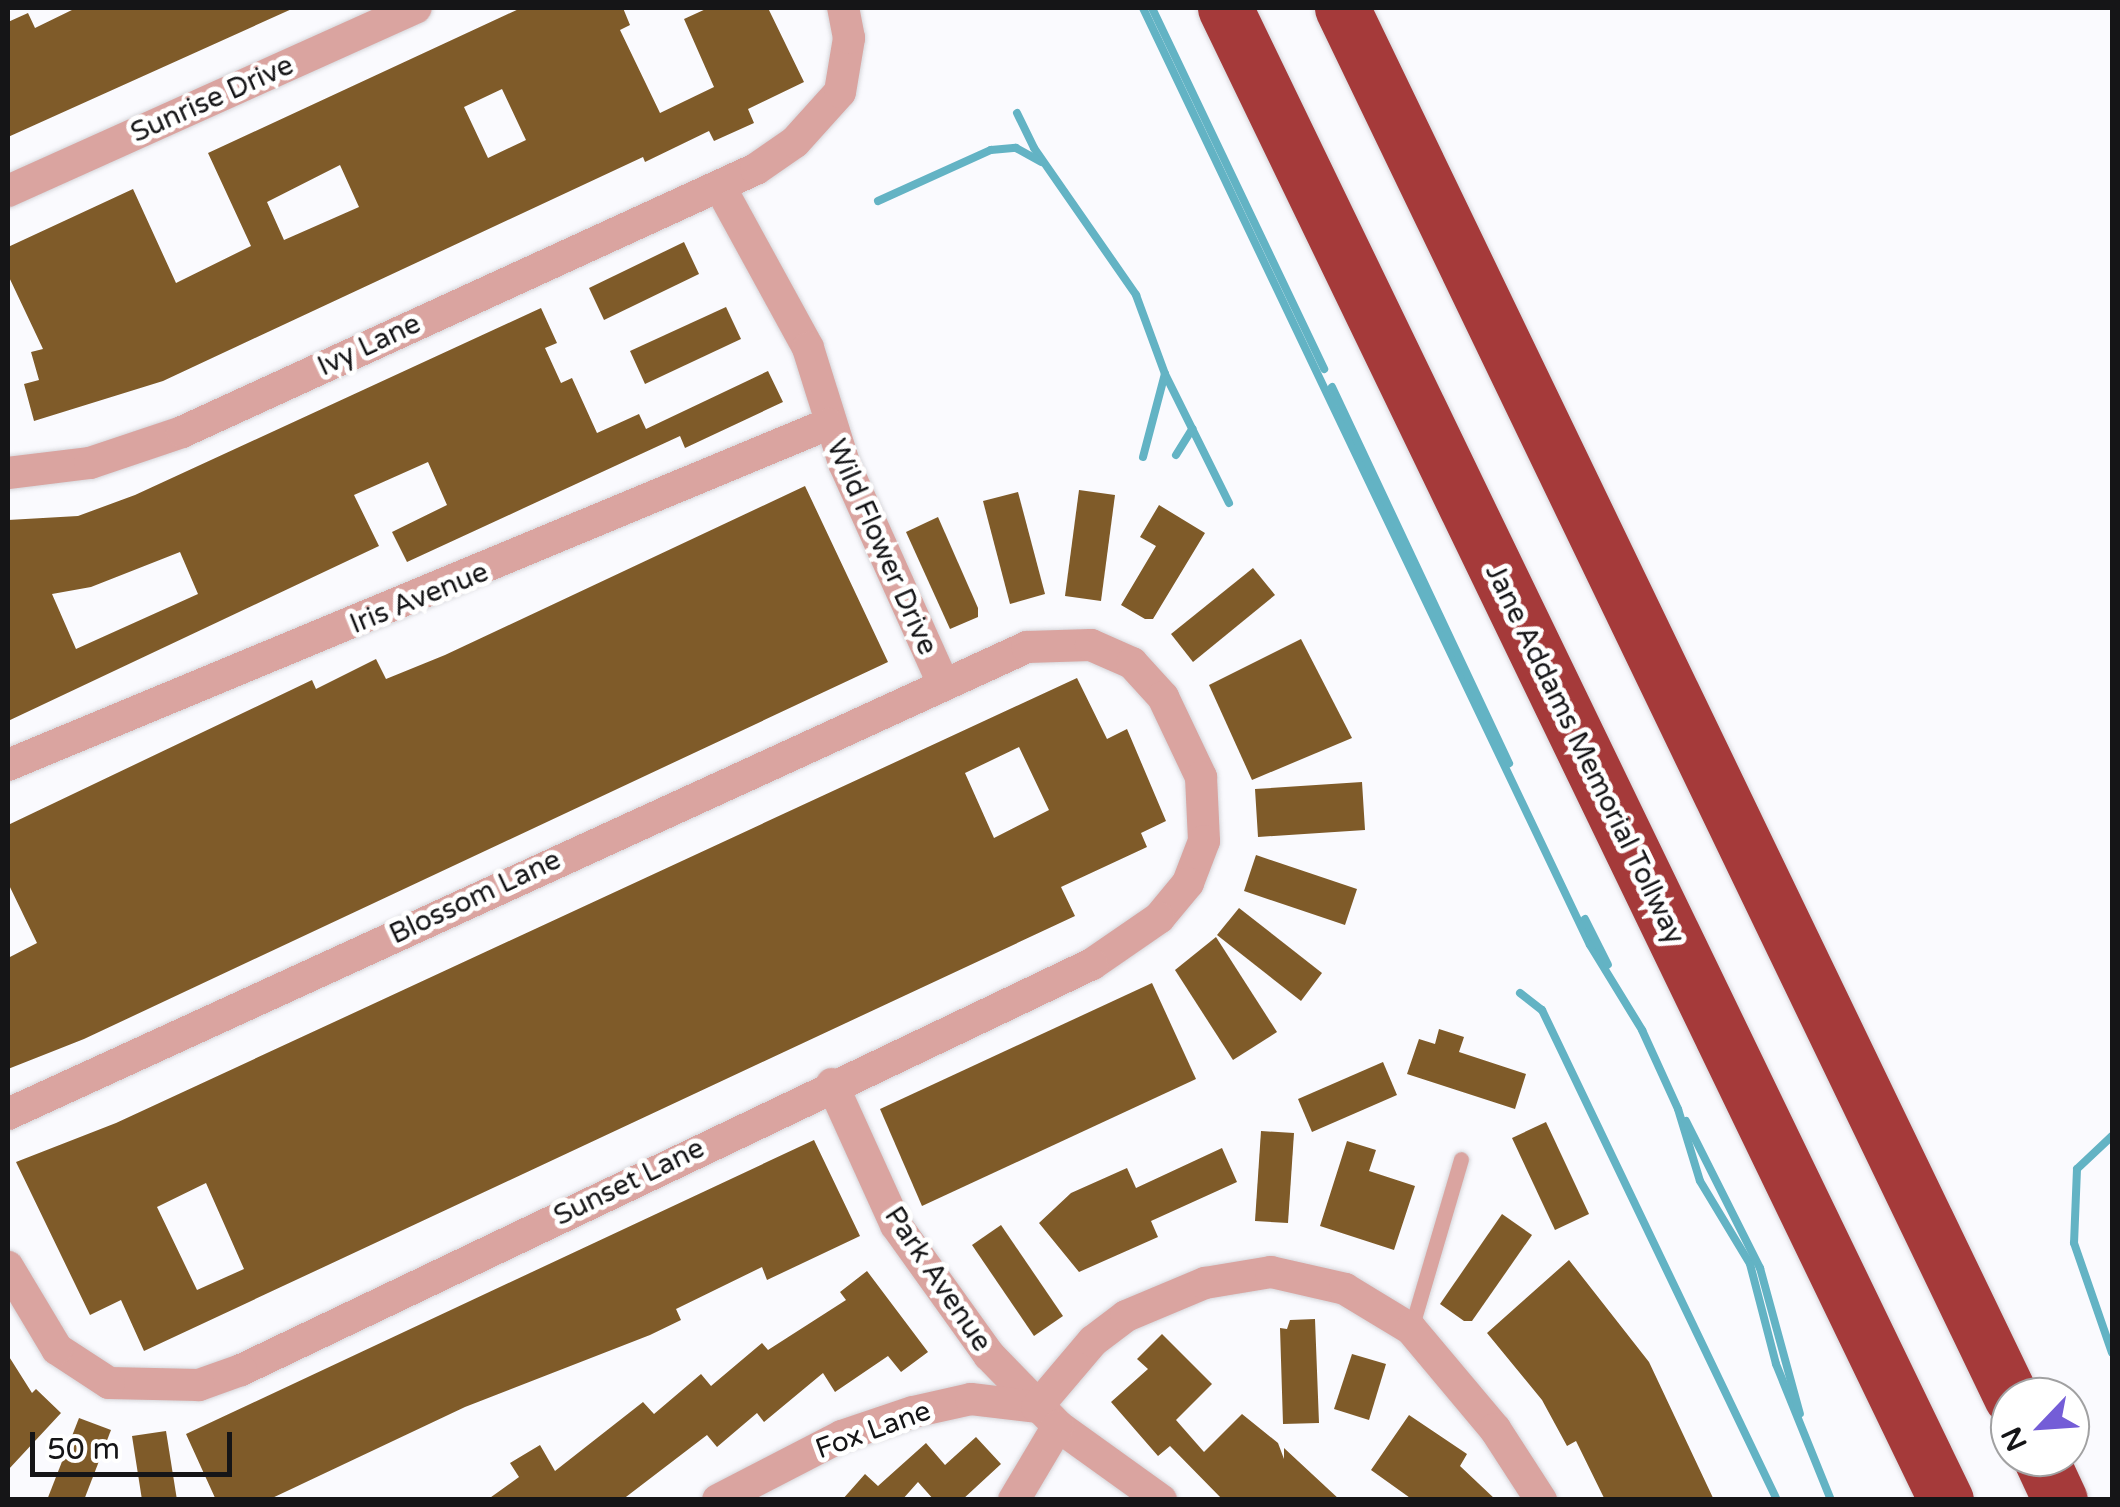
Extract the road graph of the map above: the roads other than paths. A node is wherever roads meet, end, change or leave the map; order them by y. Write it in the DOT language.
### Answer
graph roads {
  1 [pos="416,8"];
  2 [pos="843,8"];
  3 [pos="1225,8"];
  4 [pos="1342,8"];
  5 [pos="720,187"];
  6 [pos="8,191"];
  7 [pos="828,424"];
  8 [pos="8,473"];
  9 [pos="942,681"];
  10 [pos="8,765"];
  11 [pos="1159,918"];
  12 [pos="832,1084"];
  13 [pos="8,1114"];
  14 [pos="1461,1159"];
  15 [pos="8,1267"];
  16 [pos="1840,1280"];
  17 [pos="1411,1329"];
  18 [pos="2001,1377"];
  19 [pos="1047,1416"];
  20 [pos="2049,1477"];
  21 [pos="718,1500"];
  22 [pos="1014,1500"];
  23 [pos="1161,1500"];
  24 [pos="1541,1500"];
  25 [pos="1928,1500"];
  26 [pos="1946,1500"];
  27 [pos="2060,1500"];
  1 -- 6 [label="street, Sunrise Drive"];
  2 -- 5 [label="street"];
  3 -- 16 [label="highway, Jane Addams Memorial Tollway"];
  4 -- 18 [label="highway"];
  5 -- 7 [label="street, Wild Flower Drive"];
  5 -- 8 [label="street, Ivy Lane"];
  7 -- 9 [label="street, Wild Flower Drive"];
  7 -- 10 [label="street, Iris Avenue"];
  9 -- 11 [label="street, Wild Flower Drive"];
  9 -- 13 [label="street, Blossom Lane"];
  11 -- 12 [label="street, Sunset Lane"];
  12 -- 15 [label="street, Sunset Lane"];
  12 -- 19 [label="street, Park Avenue"];
  14 -- 17 [label="lane"];
  16 -- 25 [label="highway"];
  16 -- 26 [label="highway, Jane Addams Memorial Tollway"];
  17 -- 19 [label="street"];
  17 -- 24 [label="street"];
  19 -- 21 [label="street, Fox Lane"];
  19 -- 22 [label="street"];
  19 -- 23 [label="street, Fox Lane"];
  20 -- 27 [label="highway"];
}
